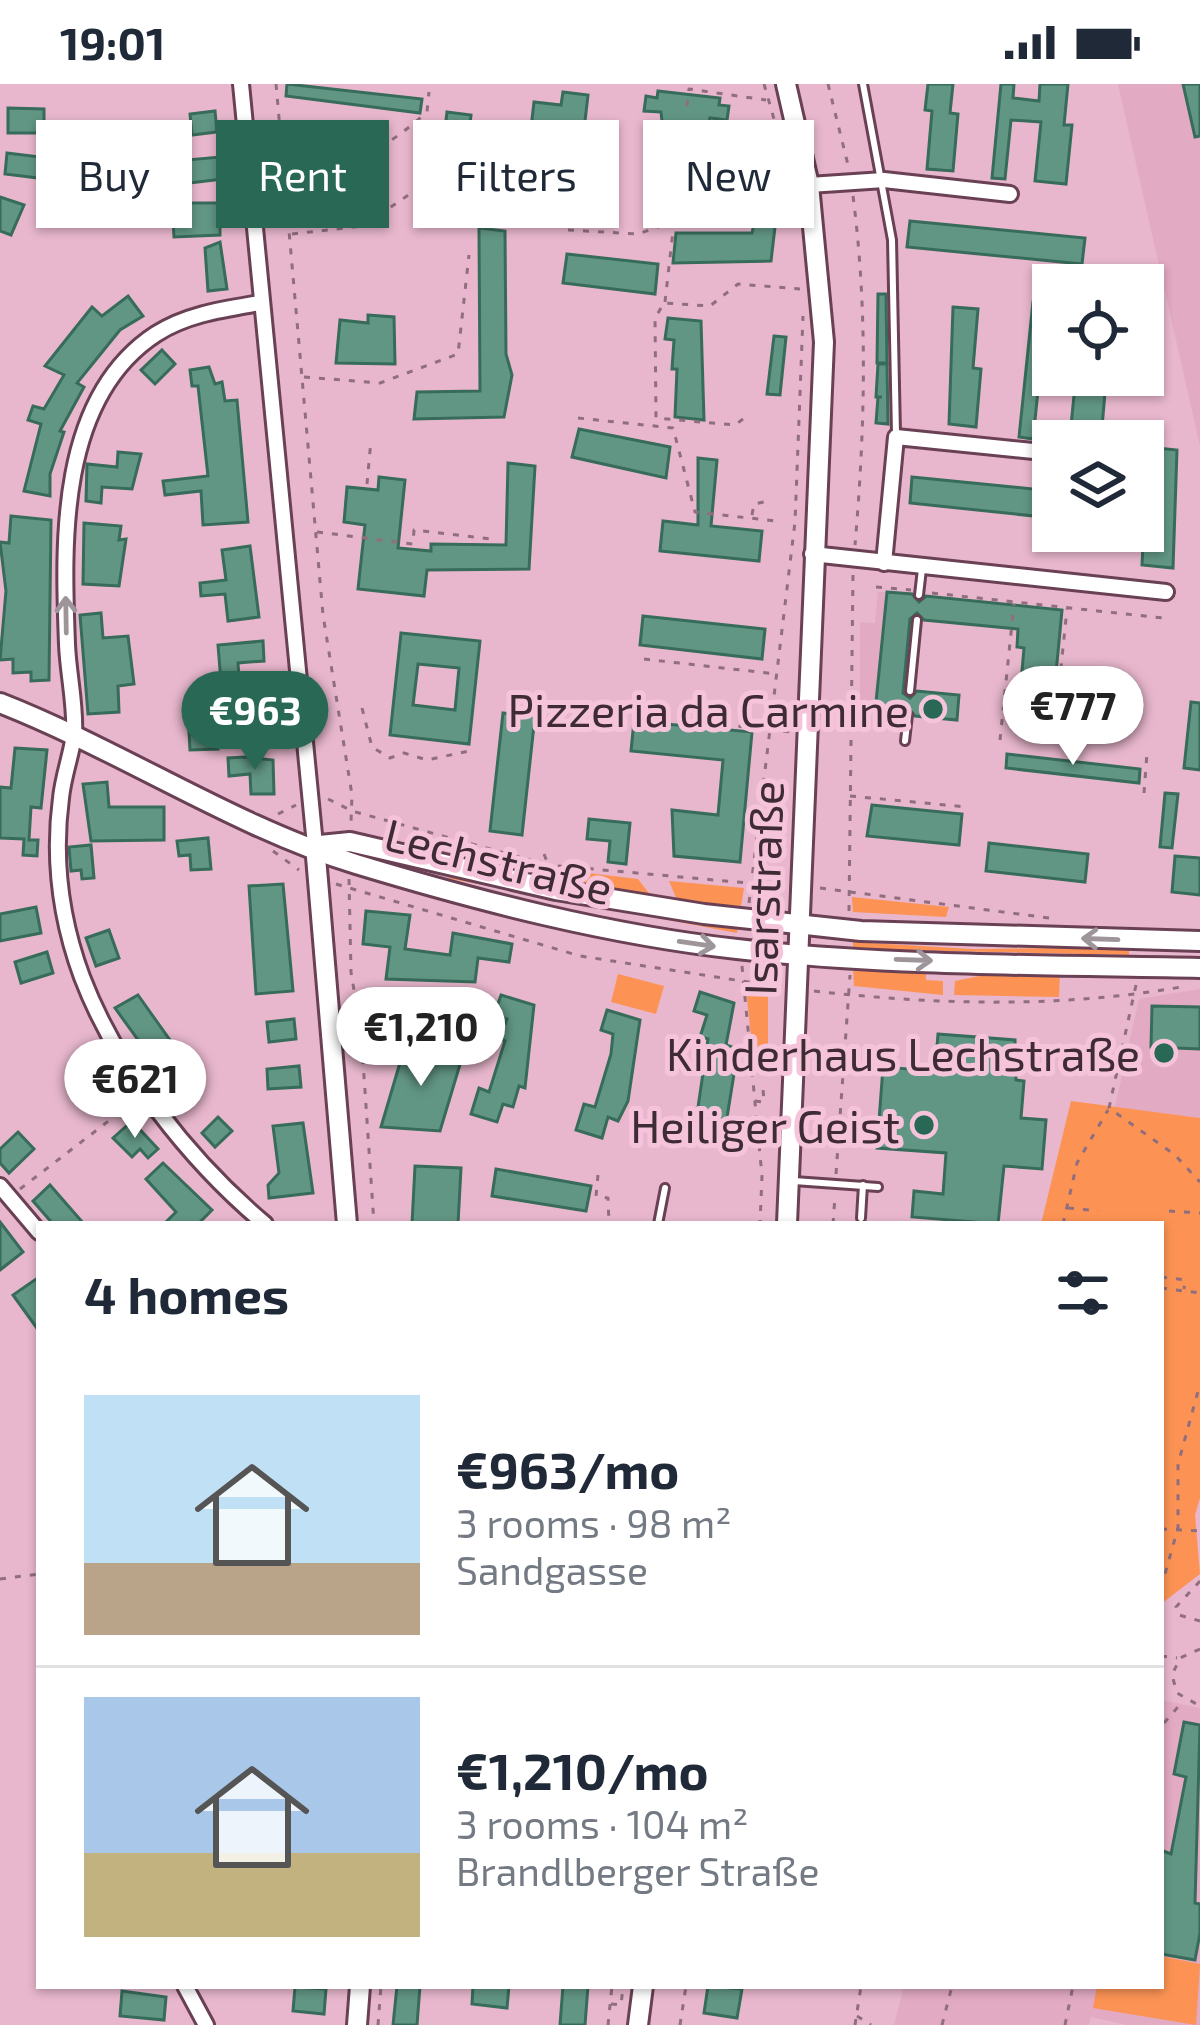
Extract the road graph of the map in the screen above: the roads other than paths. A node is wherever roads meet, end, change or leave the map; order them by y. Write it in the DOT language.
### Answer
graph roads {
  1 [pos="241,84"];
  2 [pos="786,84"];
  3 [pos="863,84"];
  4 [pos="794,120"];
  5 [pos="884,180"];
  6 [pos="814,184"];
  7 [pos="1010,194"];
  8 [pos="813,228"];
  9 [pos="260,303"];
  10 [pos="896,437"];
  11 [pos="1032,451"];
  12 [pos="812,554"];
  13 [pos="884,563"];
  14 [pos="922,567"];
  15 [pos="1166,592"];
  16 [pos="920,593"];
  17 [pos="917,620"];
  18 [pos="910,691"];
  19 [pos="0,703"];
  20 [pos="908,715"];
  21 [pos="74,732"];
  22 [pos="905,741"];
  23 [pos="315,845"];
  24 [pos="800,925"];
  25 [pos="1200,941"];
  26 [pos="797,955"];
  27 [pos="1200,968"];
  28 [pos="791,1180"];
  29 [pos="863,1185"];
  30 [pos="878,1186"];
  31 [pos="664,1188"];
  32 [pos="5,1192"];
  33 [pos="861,1218"];
  34 [pos="262,1221"];
  35 [pos="347,1221"];
  36 [pos="658,1221"];
  37 [pos="787,1221"];
  38 [pos="36,1228"];
  39 [pos="187,1989"];
  40 [pos="360,1989"];
  41 [pos="643,1989"];
  42 [pos="206,2025"];
  43 [pos="357,2025"];
  44 [pos="638,2025"];
  1 -- 9 [label="street"];
  2 -- 4 [label="street, Isarstraße"];
  3 -- 5 [label="lane"];
  5 -- 6 [label="street"];
  5 -- 7 [label="street"];
  5 -- 10 [label="lane"];
  8 -- 12 [label="street, Isarstraße"];
  21 -- 9 [label="street, one-way"];
  9 -- 23 [label="street"];
  10 -- 11 [label="street"];
  10 -- 13 [label="street"];
  12 -- 13 [label="street"];
  12 -- 24 [label="street, Isarstraße"];
  13 -- 14 [label="street"];
  14 -- 15 [label="street"];
  14 -- 16 [label="lane"];
  17 -- 18 [label="lane"];
  19 -- 21 [label="street"];
  20 -- 22 [label="lane"];
  21 -- 23 [label="street"];
  21 -- 34 [label="street"];
  23 -- 24 [label="street, Lechstraße"];
  23 -- 26 [label="street, Lechstraße, one-way"];
  23 -- 35 [label="street"];
  25 -- 24 [label="street, Lechstraße, one-way"];
  24 -- 26 [label="street, Isarstraße"];
  26 -- 27 [label="street, Lechstraße, one-way"];
  26 -- 28 [label="street, Isarstraße"];
  28 -- 29 [label="lane"];
  28 -- 37 [label="street, Isarstraße"];
  29 -- 30 [label="lane"];
  29 -- 33 [label="lane"];
  31 -- 36 [label="lane"];
  32 -- 38 [label="street"];
  39 -- 42 [label="street"];
  40 -- 43 [label="street"];
  41 -- 44 [label="street"];
}
